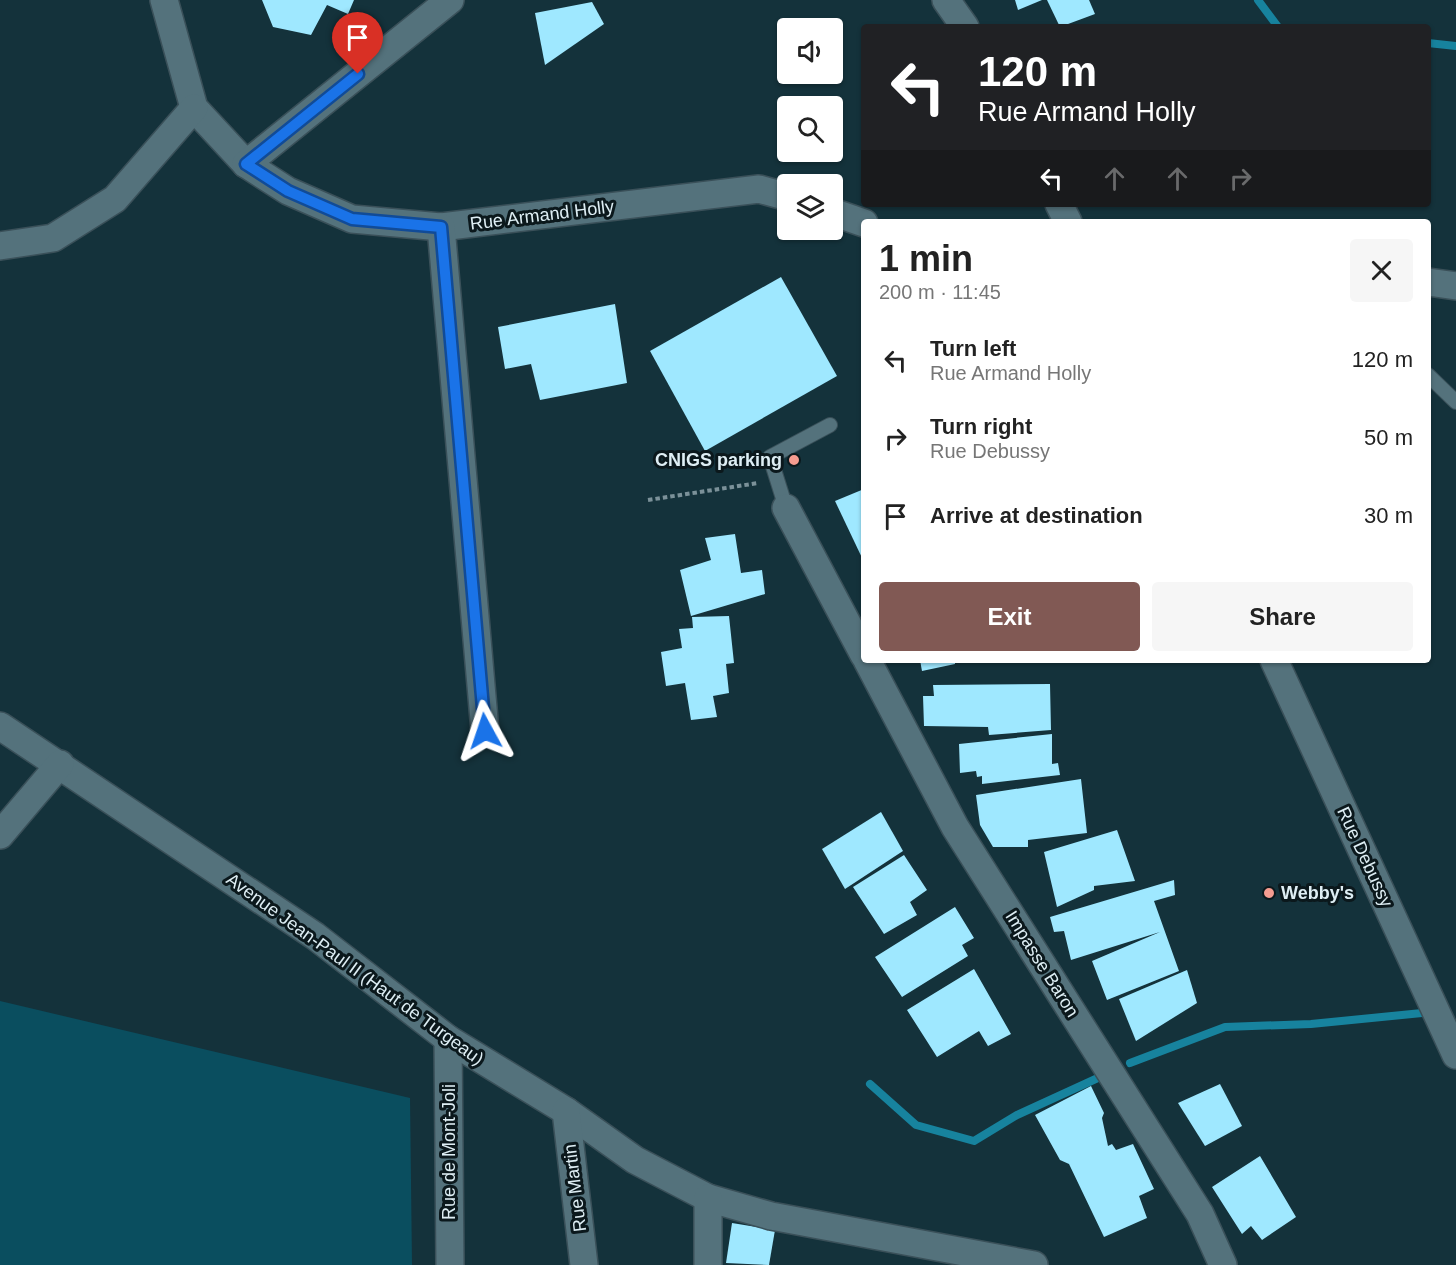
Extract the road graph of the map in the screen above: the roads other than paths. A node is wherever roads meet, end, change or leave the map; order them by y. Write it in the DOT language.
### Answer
graph roads {
  1 [pos="164,0"];
  2 [pos="450,0"];
  3 [pos="946,0"];
  4 [pos="963,24"];
  5 [pos="194,108"];
  6 [pos="246,164"];
  7 [pos="777,194"];
  8 [pos="843,216"];
  9 [pos="861,222"];
  10 [pos="441,227"];
  11 [pos="0,246"];
  12 [pos="1431,282"];
  13 [pos="1456,286"];
  14 [pos="1431,378"];
  15 [pos="1456,402"];
  16 [pos="830,425"];
  17 [pos="786,508"];
  18 [pos="861,649"];
  19 [pos="869,663"];
  20 [pos="1275,663"];
  21 [pos="0,726"];
  22 [pos="485,731"];
  23 [pos="60,764"];
  24 [pos="0,835"];
  25 [pos="448,1040"];
  26 [pos="1456,1054"];
  27 [pos="566,1111"];
  28 [pos="708,1198"];
  29 [pos="450,1265"];
  30 [pos="584,1265"];
  31 [pos="708,1265"];
  32 [pos="1034,1265"];
  33 [pos="1223,1265"];
  1 -- 5 [label="street, Rue Armand Holly"];
  2 -- 6 [label="street"];
  3 -- 4 [label="street"];
  5 -- 6 [label="street, Rue Armand Holly"];
  5 -- 11 [label="street"];
  6 -- 10 [label="street, Rue Armand Holly"];
  7 -- 10 [label="street, Rue Armand Holly"];
  8 -- 9 [label="street"];
  10 -- 22 [label="street"];
  12 -- 13 [label="street"];
  14 -- 15 [label="lane"];
  16 -- 17 [label="lane"];
  17 -- 18 [label="street"];
  19 -- 33 [label="street, Impasse Baron"];
  20 -- 26 [label="street, Rue Debussy"];
  21 -- 23 [label="street, Avenue Jean-Paul II (Haut de Turgeau)"];
  23 -- 24 [label="street"];
  23 -- 25 [label="street, Avenue Jean-Paul II (Haut de Turgeau)"];
  25 -- 27 [label="street, Avenue Jean-Paul II (Haut de Turgeau)"];
  25 -- 29 [label="street, Rue de Mont-Joli"];
  27 -- 28 [label="street, Avenue Jean-Paul II (Haut de Turgeau)"];
  27 -- 30 [label="street, Rue Martin"];
  28 -- 31 [label="street"];
  28 -- 32 [label="street, Avenue Jean-Paul II (Haut de Turgeau)"];
}
